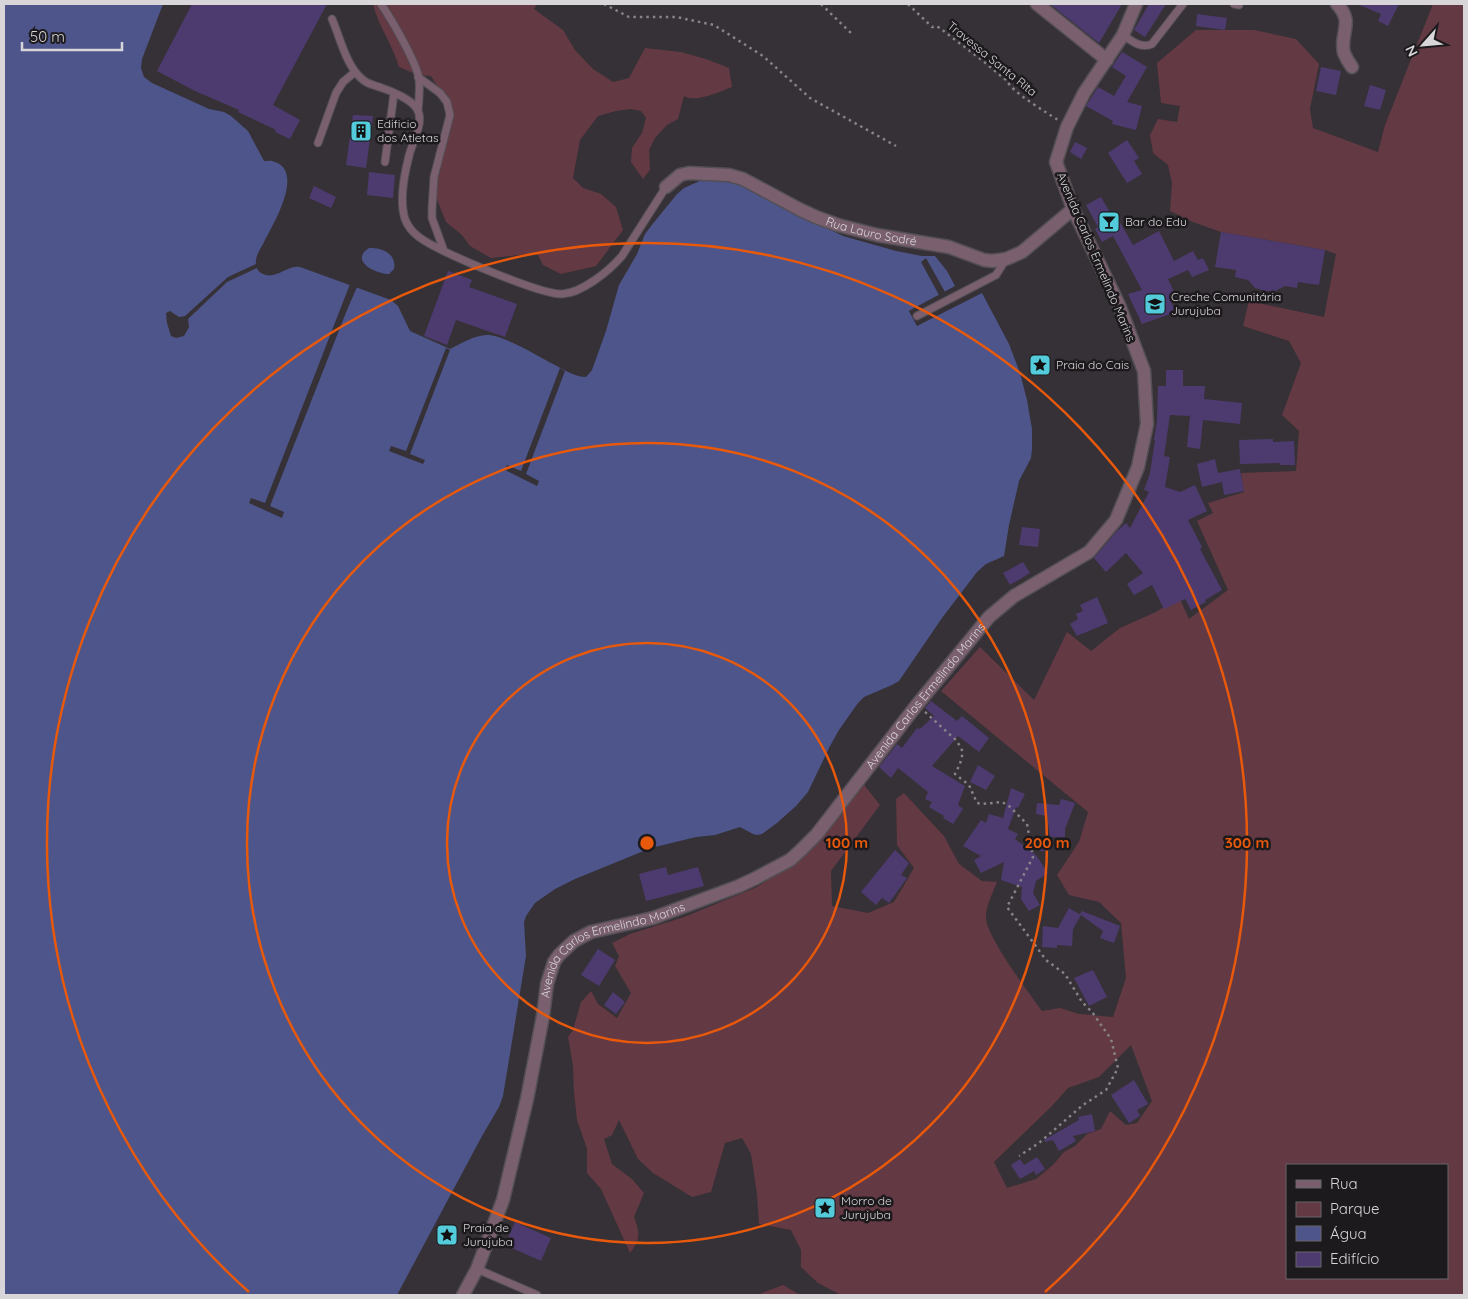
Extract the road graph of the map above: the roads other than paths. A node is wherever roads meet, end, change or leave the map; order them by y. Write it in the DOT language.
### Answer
graph roads {
  1 [pos="381,4"];
  2 [pos="1036,4"];
  3 [pos="1136,4"];
  4 [pos="1183,4"];
  5 [pos="1337,4"];
  6 [pos="332,18"];
  7 [pos="1123,35"];
  8 [pos="1107,60"];
  9 [pos="1352,67"];
  10 [pos="355,72"];
  11 [pos="418,77"];
  12 [pos="394,93"];
  13 [pos="418,110"];
  14 [pos="318,143"];
  15 [pos="385,162"];
  16 [pos="666,186"];
  17 [pos="1073,209"];
  18 [pos="444,251"];
  19 [pos="1006,259"];
  20 [pos="917,316"];
  21 [pos="477,1269"];
  22 [pos="463,1295"];
  23 [pos="537,1295"];
  1 -- 11 [label="lane"];
  2 -- 8 [label="street"];
  3 -- 7 [label="street, Avenida Carlos Ermelindo Marins"];
  4 -- 7 [label="lane"];
  5 -- 9 [label="street"];
  6 -- 10 [label="lane"];
  7 -- 8 [label="street, Avenida Carlos Ermelindo Marins"];
  8 -- 17 [label="street, Avenida Carlos Ermelindo Marins"];
  10 -- 12 [label="lane"];
  10 -- 14 [label="lane"];
  11 -- 13 [label="lane"];
  11 -- 18 [label="lane"];
  12 -- 13 [label="lane"];
  12 -- 15 [label="lane"];
  13 -- 18 [label="lane"];
  16 -- 18 [label="lane"];
  16 -- 19 [label="street, Rua Lauro Sodré"];
  17 -- 19 [label="street, Rua Lauro Sodré"];
  17 -- 21 [label="street, Avenida Carlos Ermelindo Marins"];
  19 -- 20 [label="lane"];
  21 -- 22 [label="street, Avenida Carlos Ermelindo Marins"];
  21 -- 23 [label="lane"];
}
